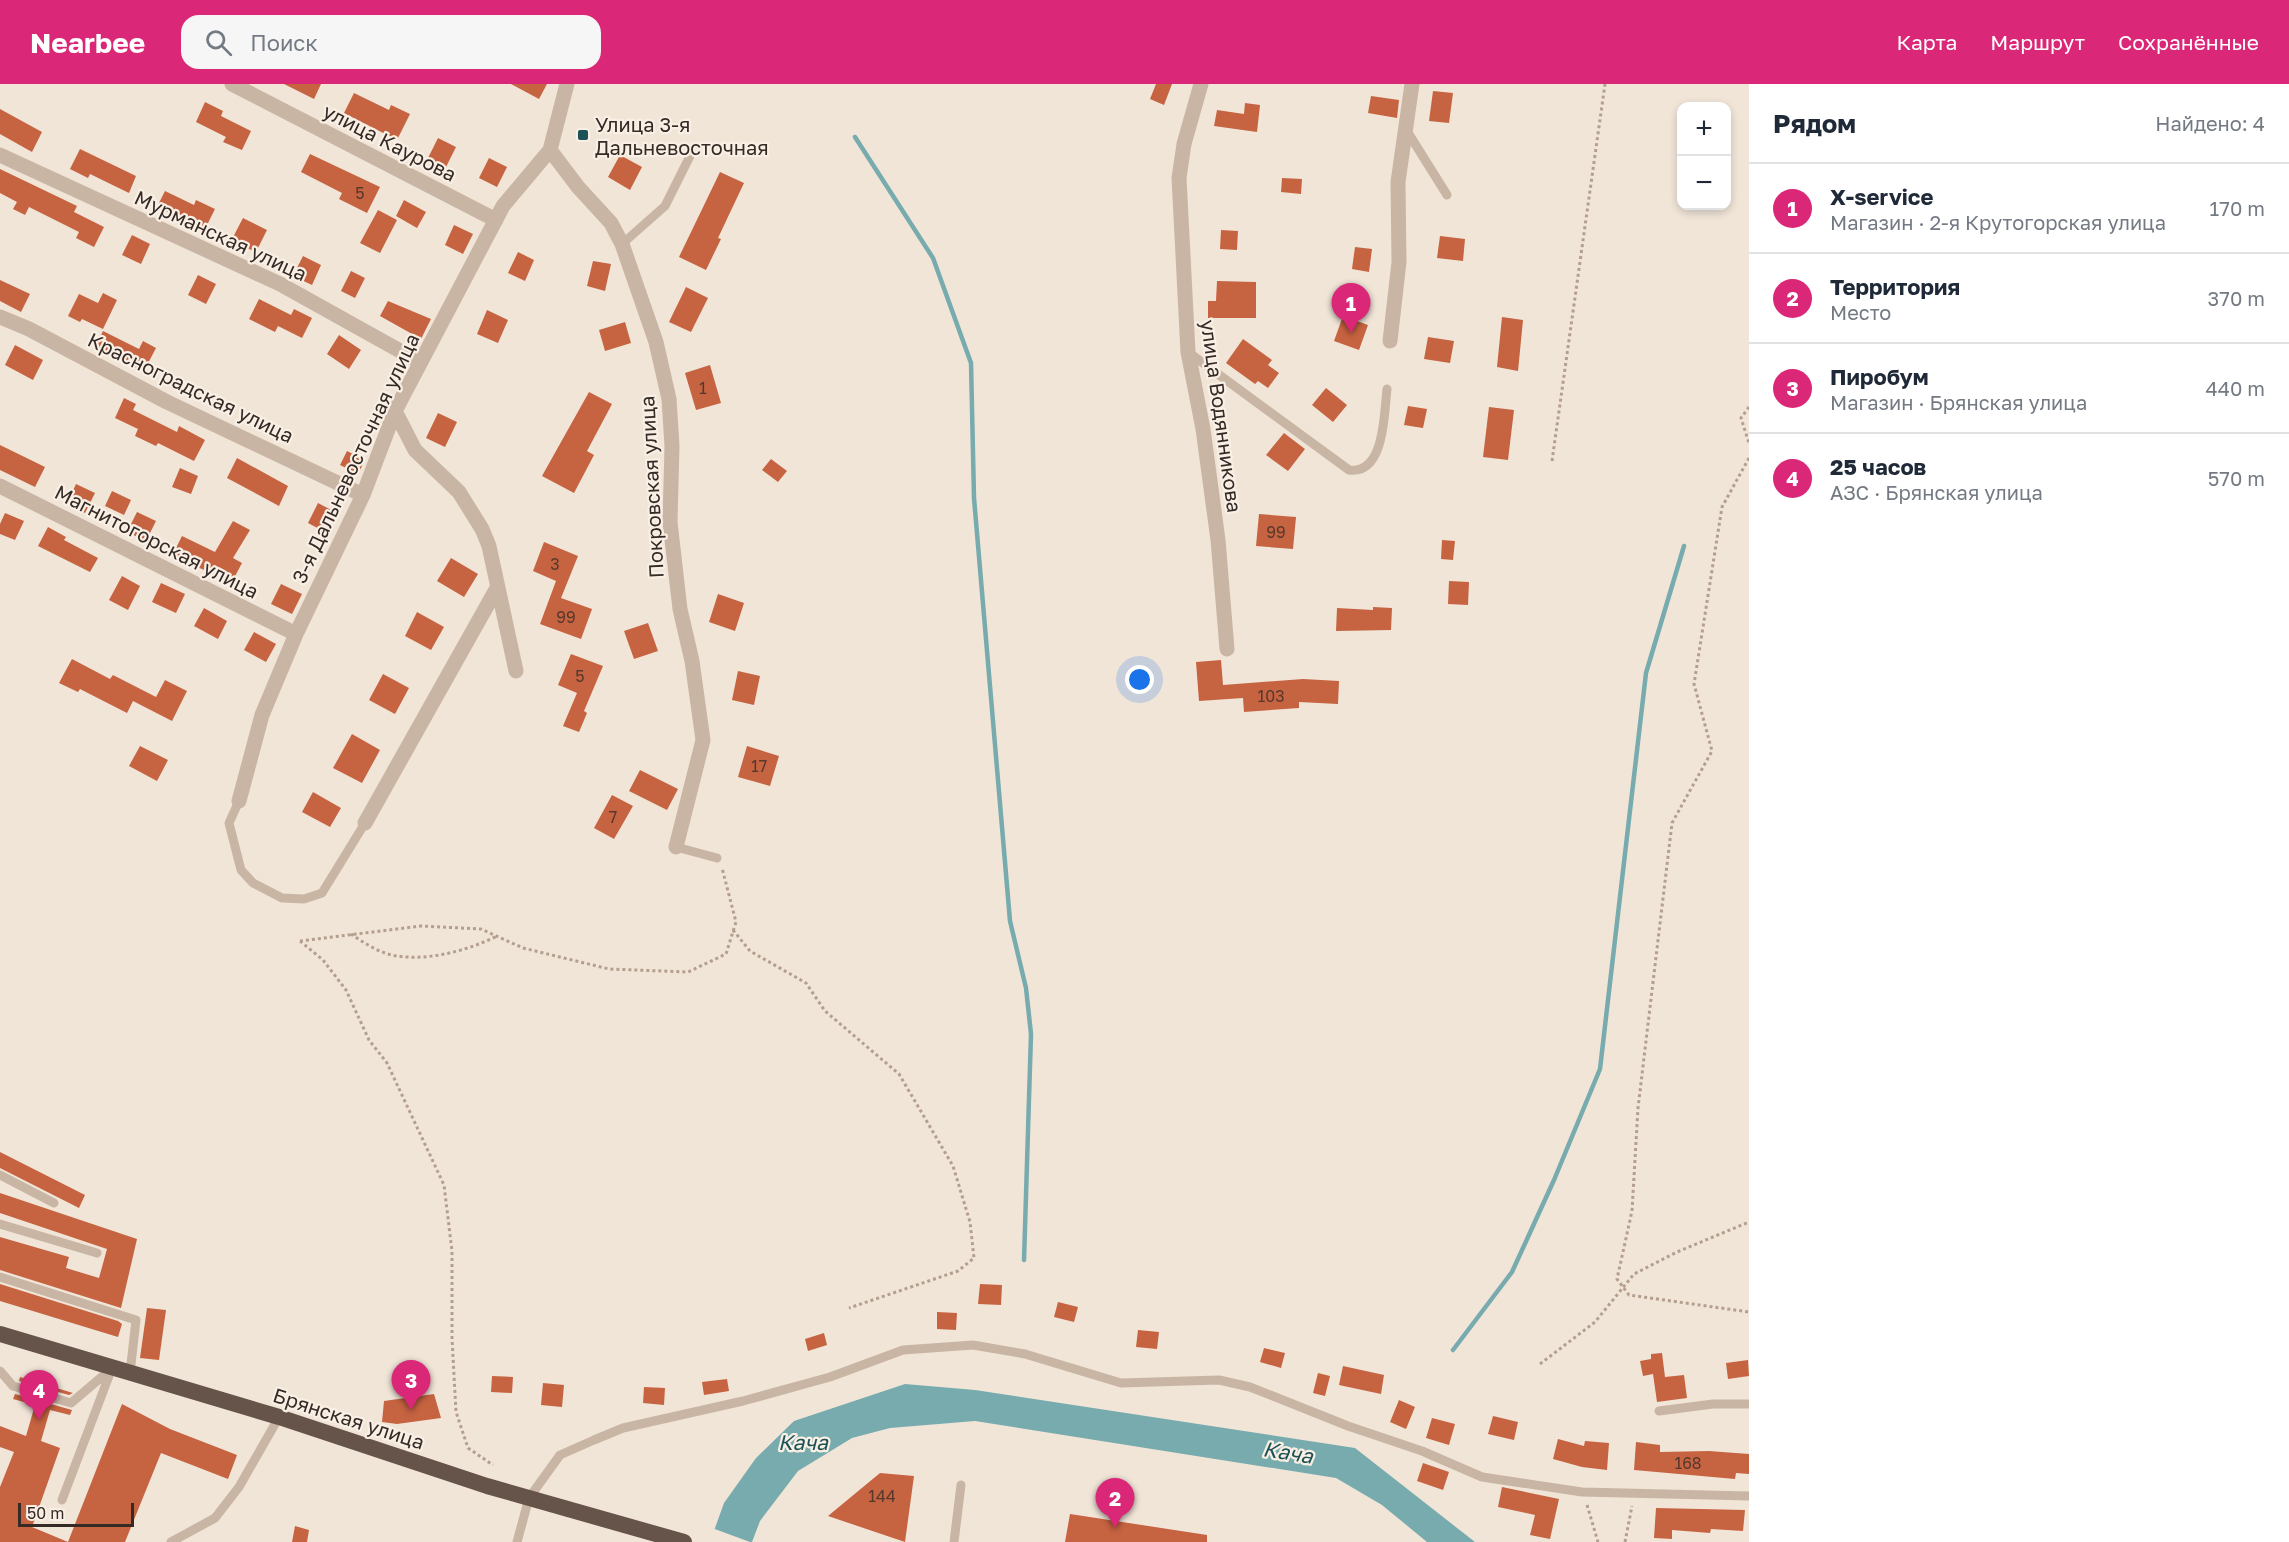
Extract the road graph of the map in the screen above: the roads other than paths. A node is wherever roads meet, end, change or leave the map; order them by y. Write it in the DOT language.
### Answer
graph roads {
  1 [pos="232,84"];
  2 [pos="567,84"];
  3 [pos="1201,84"];
  4 [pos="1412,84"];
  5 [pos="1405,128"];
  6 [pos="550,150"];
  7 [pos="692,154"];
  8 [pos="0,155"];
  9 [pos="1447,195"];
  10 [pos="496,220"];
  11 [pos="622,244"];
  12 [pos="0,317"];
  13 [pos="1390,341"];
  14 [pos="1188,352"];
  15 [pos="420,363"];
  16 [pos="1387,389"];
  17 [pos="395,411"];
  18 [pos="0,486"];
  19 [pos="363,495"];
  20 [pos="497,588"];
  21 [pos="296,634"];
  22 [pos="1227,649"];
  23 [pos="516,671"];
  24 [pos="238,801"];
  25 [pos="365,823"];
  26 [pos="676,847"];
  27 [pos="717,858"];
  28 [pos="0,1175"];
  29 [pos="54,1203"];
  30 [pos="0,1224"];
  31 [pos="97,1253"];
  32 [pos="0,1277"];
  33 [pos="0,1334"];
  34 [pos="112,1368"];
  35 [pos="0,1371"];
  36 [pos="130,1373"];
  37 [pos="1749,1404"];
  38 [pos="1659,1411"];
  39 [pos="279,1417"];
  40 [pos="961,1485"];
  41 [pos="1749,1496"];
  42 [pos="529,1498"];
  43 [pos="62,1500"];
  44 [pos="679,1540"];
  45 [pos="171,1542"];
  46 [pos="517,1542"];
  47 [pos="954,1542"];
  1 -- 10 [label="street, улица Каурова"];
  2 -- 6 [label="street, 3-я Дальневосточная улица"];
  3 -- 14 [label="street, улица Водянникова"];
  4 -- 5 [label="street"];
  5 -- 9 [label="lane"];
  5 -- 13 [label="street"];
  6 -- 10 [label="street, 3-я Дальневосточная улица"];
  6 -- 11 [label="street, Покровская улица"];
  7 -- 11 [label="lane"];
  8 -- 15 [label="street, Мурманская улица"];
  10 -- 15 [label="street, 3-я Дальневосточная улица"];
  11 -- 26 [label="street, Покровская улица"];
  12 -- 19 [label="street, Красноградская улица"];
  14 -- 16 [label="lane"];
  14 -- 22 [label="street, улица Водянникова"];
  15 -- 17 [label="street, 3-я Дальневосточная улица"];
  17 -- 19 [label="street, 3-я Дальневосточная улица"];
  17 -- 20 [label="street"];
  18 -- 21 [label="street, Магнитогорская улица"];
  19 -- 21 [label="street, 3-я Дальневосточная улица"];
  20 -- 23 [label="street"];
  20 -- 25 [label="street"];
  21 -- 24 [label="street, 3-я Дальневосточная улица"];
  24 -- 25 [label="lane"];
  26 -- 27 [label="lane"];
  28 -- 29 [label="lane"];
  30 -- 31 [label="lane"];
  32 -- 36 [label="lane"];
  33 -- 34 [label="highway, Брянская улица"];
  34 -- 35 [label="lane"];
  34 -- 36 [label="highway, Брянская улица"];
  34 -- 43 [label="lane"];
  36 -- 39 [label="highway, Брянская улица"];
  37 -- 38 [label="lane"];
  39 -- 42 [label="highway, Брянская улица"];
  39 -- 45 [label="lane"];
  40 -- 47 [label="lane"];
  41 -- 42 [label="lane"];
  42 -- 44 [label="highway, Брянская улица"];
  42 -- 46 [label="lane"];
}
